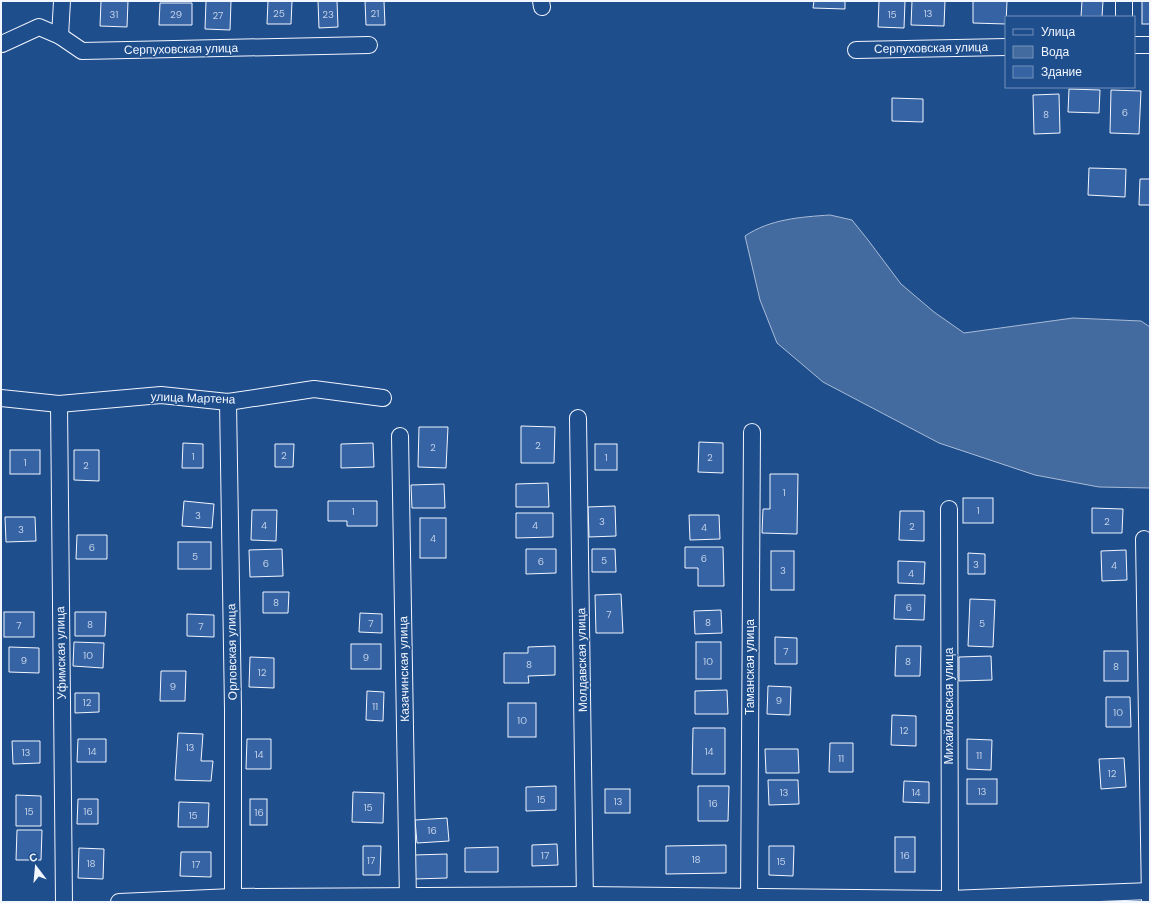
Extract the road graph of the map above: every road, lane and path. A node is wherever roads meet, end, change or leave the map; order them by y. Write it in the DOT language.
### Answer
graph roads {
  1 [pos="62,1"];
  2 [pos="1124,1"];
  3 [pos="1124,16"];
  4 [pos="60,36"];
  5 [pos="2,44"];
  6 [pos="369,45"];
  7 [pos="1135,45"];
  8 [pos="1150,45"];
  9 [pos="1005,47"];
  10 [pos="856,50"];
  11 [pos="1,398"];
  12 [pos="383,398"];
  13 [pos="228,402"];
  14 [pos="59,404"];
  15 [pos="578,418"];
  16 [pos="752,432"];
  17 [pos="400,436"];
  18 [pos="949,509"];
  19 [pos="1144,539"];
  20 [pos="1150,891"];
  21 [pos="585,898"];
  22 [pos="408,899"];
  23 [pos="749,899"];
  24 [pos="233,900"];
  25 [pos="950,900"];
  26 [pos="64,902"];
  27 [pos="119,902"];
  28 [pos="1150,902"];
  1 -- 4 [label="street"];
  2 -- 3 [label="street"];
  4 -- 5 [label="street, Серпуховская улица"];
  4 -- 6 [label="street, Серпуховская улица"];
  7 -- 8 [label="street"];
  9 -- 10 [label="street, Серпуховская улица"];
  11 -- 14 [label="street, улица Мартена"];
  12 -- 13 [label="street, улица Мартена"];
  13 -- 14 [label="street, улица Мартена"];
  13 -- 24 [label="street, Орловская улица"];
  14 -- 26 [label="street, Уфимская улица"];
  15 -- 21 [label="street, Молдавская улица"];
  16 -- 23 [label="street, Таманская улица"];
  17 -- 22 [label="street, Казачинская улица"];
  18 -- 25 [label="street, Михайловская улица"];
  19 -- 20 [label="street"];
  20 -- 25 [label="street"];
  20 -- 28 [label="street"];
  21 -- 22 [label="street"];
  21 -- 23 [label="street"];
  22 -- 24 [label="street"];
  23 -- 25 [label="street"];
  24 -- 27 [label="street"];
}
